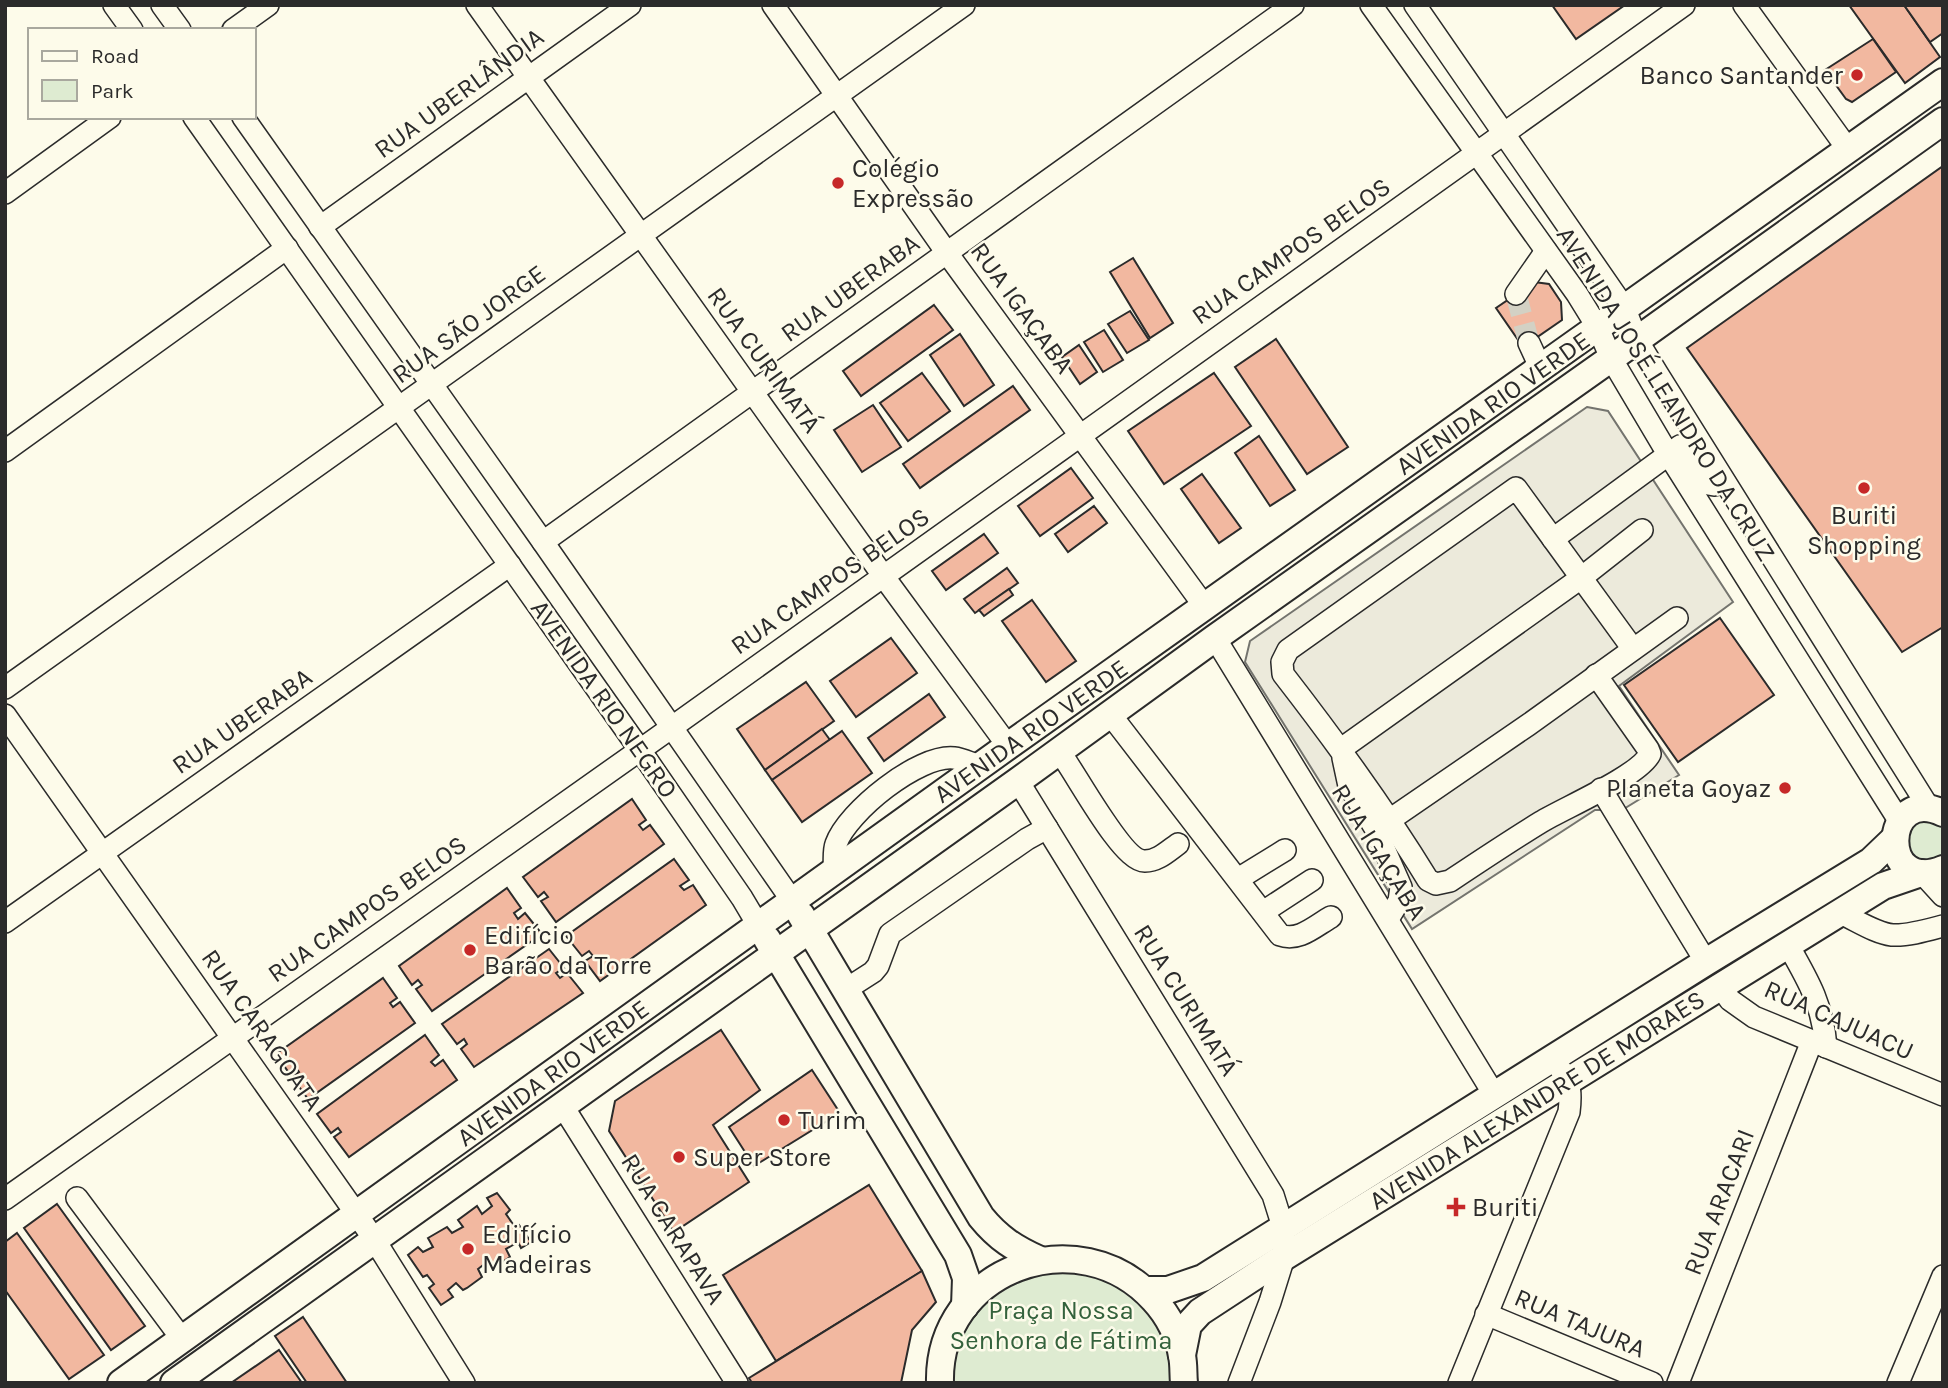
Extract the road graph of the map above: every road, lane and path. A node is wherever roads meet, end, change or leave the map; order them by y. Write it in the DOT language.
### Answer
graph roads {
  1 [pos="114,5"];
  2 [pos="162,5"];
  3 [pos="268,5"];
  4 [pos="477,5"];
  5 [pos="630,5"];
  6 [pos="773,5"];
  7 [pos="964,5"];
  8 [pos="1293,5"];
  9 [pos="1371,5"];
  10 [pos="1415,5"];
  11 [pos="1684,5"];
  12 [pos="1744,5"];
  13 [pos="131,28"];
  14 [pos="179,28"];
  15 [pos="236,28"];
  16 [pos="529,78"];
  17 [pos="1943,82"];
  18 [pos="837,96"];
  19 [pos="107,119"];
  20 [pos="195,119"];
  21 [pos="244,119"];
  22 [pos="1943,121"];
  23 [pos="1505,134"];
  24 [pos="1847,148"];
  25 [pos="1476,155"];
  26 [pos="5,192"];
  27 [pos="320,227"];
  28 [pos="641,236"];
  29 [pos="287,248"];
  30 [pos="1546,251"];
  31 [pos="947,253"];
  32 [pos="1516,294"];
  33 [pos="1625,309"];
  34 [pos="1598,328"];
  35 [pos="1637,340"];
  36 [pos="1529,343"];
  37 [pos="1611,358"];
  38 [pos="1541,369"];
  39 [pos="432,385"];
  40 [pos="753,392"];
  41 [pos="400,408"];
  42 [pos="1079,435"];
  43 [pos="5,451"];
  44 [pos="1668,454"];
  45 [pos="1725,483"];
  46 [pos="1642,530"];
  47 [pos="1553,540"];
  48 [pos="543,542"];
  49 [pos="510,565"];
  50 [pos="884,577"];
  51 [pos="1581,578"];
  52 [pos="1205,607"];
  53 [pos="1677,618"];
  54 [pos="1215,638"];
  55 [pos="1633,649"];
  56 [pos="1596,675"];
  57 [pos="5,688"];
  58 [pos="1110,714"];
  59 [pos="5,715"];
  60 [pos="672,727"];
  61 [pos="1008,747"];
  62 [pos="1341,749"];
  63 [pos="640,750"];
  64 [pos="1059,751"];
  65 [pos="980,766"];
  66 [pos="1018,781"];
  67 [pos="1601,789"];
  68 [pos="1936,809"];
  69 [pos="1391,819"];
  70 [pos="1047,828"];
  71 [pos="1897,830"];
  72 [pos="1178,844"];
  73 [pos="1284,850"];
  74 [pos="103,853"];
  75 [pos="834,871"];
  76 [pos="1928,871"];
  77 [pos="1238,879"];
  78 [pos="1312,880"];
  79 [pos="1943,896"];
  80 [pos="793,902"];
  81 [pos="1264,912"];
  82 [pos="1840,912"];
  83 [pos="1331,917"];
  84 [pos="1388,919"];
  85 [pos="5,922"];
  86 [pos="758,925"];
  87 [pos="1943,926"];
  88 [pos="809,929"];
  89 [pos="1788,945"];
  90 [pos="775,953"];
  91 [pos="1706,961"];
  92 [pos="1721,987"];
  93 [pos="845,990"];
  94 [pos="233,1038"];
  95 [pos="1819,1044"];
  96 [pos="1554,1059"];
  97 [pos="1569,1082"];
  98 [pos="1496,1096"];
  99 [pos="1943,1096"];
  100 [pos="562,1105"];
  101 [pos="77,1198"];
  102 [pos="5,1199"];
  103 [pos="357,1214"];
  104 [pos="1283,1227"];
  105 [pos="374,1239"];
  106 [pos="1284,1257"];
  107 [pos="1040,1260"];
  108 [pos="1943,1276"];
  109 [pos="1145,1290"];
  110 [pos="965,1306"];
  111 [pos="1486,1314"];
  112 [pos="182,1339"];
  113 [pos="1182,1355"];
  114 [pos="121,1383"];
  115 [pos="174,1383"];
  116 [pos="464,1383"];
  117 [pos="737,1383"];
  118 [pos="940,1383"];
  119 [pos="1184,1383"];
  120 [pos="1238,1383"];
  121 [pos="1459,1383"];
  122 [pos="1652,1383"];
  123 [pos="1678,1383"];
  124 [pos="1898,1383"];
  1 -- 13 [label="street"];
  2 -- 14 [label="street"];
  3 -- 15 [label="street"];
  4 -- 16 [label="street, RUA CURIMATÁ"];
  5 -- 16 [label="street, RUA UBERLÂNDIA"];
  6 -- 18 [label="street, RUA IGAÇABA"];
  7 -- 18 [label="street, RUA SÃO JORGE"];
  8 -- 31 [label="street, RUA UBERABA"];
  9 -- 25 [label="street, AVENIDA JOSÉ LEANDRO DA CRUZ"];
  10 -- 23 [label="street, AVENIDA JOSÉ LEANDRO DA CRUZ"];
  11 -- 23 [label="street, RUA CAMPOS BELOS"];
  12 -- 24 [label="street"];
  16 -- 27 [label="street, RUA UBERLÂNDIA"];
  16 -- 28 [label="street, RUA CURIMATÁ"];
  17 -- 24 [label="main road, AVENIDA RIO VERDE"];
  18 -- 28 [label="street, RUA SÃO JORGE"];
  18 -- 31 [label="street, RUA IGAÇABA"];
  19 -- 26 [label="street"];
  20 -- 29 [label="street, AVENIDA RIO NEGRO"];
  21 -- 27 [label="street, AVENIDA RIO NEGRO"];
  22 -- 35 [label="main road, AVENIDA RIO VERDE"];
  23 -- 25 [label="street, RUA CAMPOS BELOS"];
  23 -- 33 [label="street, AVENIDA JOSÉ LEANDRO DA CRUZ"];
  24 -- 33 [label="main road, AVENIDA RIO VERDE"];
  25 -- 30 [label="street, AVENIDA JOSÉ LEANDRO DA CRUZ"];
  25 -- 42 [label="street, RUA CAMPOS BELOS"];
  27 -- 39 [label="street, AVENIDA RIO NEGRO"];
  28 -- 39 [label="street, RUA SÃO JORGE"];
  28 -- 40 [label="street, RUA CURIMATÁ"];
  29 -- 41 [label="street, AVENIDA RIO NEGRO"];
  29 -- 43 [label="street"];
  30 -- 32 [label="street"];
  30 -- 34 [label="street, AVENIDA JOSÉ LEANDRO DA CRUZ"];
  31 -- 40 [label="street, RUA UBERABA"];
  31 -- 42 [label="street, RUA IGAÇABA"];
  33 -- 34 [label="main road, AVENIDA RIO VERDE"];
  33 -- 35 [label="street, AVENIDA JOSÉ LEANDRO DA CRUZ"];
  34 -- 37 [label="street, AVENIDA JOSÉ LEANDRO DA CRUZ"];
  34 -- 38 [label="main road, AVENIDA RIO VERDE"];
  35 -- 37 [label="main road, AVENIDA RIO VERDE"];
  35 -- 45 [label="street, AVENIDA JOSÉ LEANDRO DA CRUZ"];
  36 -- 38 [label="street"];
  37 -- 44 [label="street, AVENIDA JOSÉ LEANDRO DA CRUZ"];
  37 -- 54 [label="main road, AVENIDA RIO VERDE"];
  38 -- 52 [label="main road, AVENIDA RIO VERDE"];
  39 -- 41 [label="street, RUA SÃO JORGE"];
  39 -- 48 [label="street, AVENIDA RIO NEGRO"];
  40 -- 48 [label="street, RUA UBERABA"];
  40 -- 50 [label="street, RUA CURIMATÁ"];
  41 -- 49 [label="street, AVENIDA RIO NEGRO"];
  41 -- 57 [label="street, RUA SÃO JORGE"];
  42 -- 50 [label="street, RUA CAMPOS BELOS"];
  42 -- 52 [label="street, RUA IGAÇABA"];
  44 -- 45 [label="street"];
  44 -- 47 [label="street"];
  44 -- 71 [label="street, AVENIDA JOSÉ LEANDRO DA CRUZ"];
  45 -- 68 [label="street, AVENIDA JOSÉ LEANDRO DA CRUZ"];
  46 -- 51 [label="street"];
  47 -- 51 [label="street"];
  47 -- 62 [label="street"];
  48 -- 60 [label="street, AVENIDA RIO NEGRO"];
  49 -- 63 [label="street, AVENIDA RIO NEGRO"];
  49 -- 74 [label="street, RUA UBERABA"];
  50 -- 60 [label="street, RUA CAMPOS BELOS"];
  50 -- 61 [label="street, RUA CURIMATÁ"];
  51 -- 55 [label="street"];
  51 -- 62 [label="street"];
  52 -- 61 [label="main road, AVENIDA RIO VERDE"];
  53 -- 55 [label="street"];
  54 -- 58 [label="main road, AVENIDA RIO VERDE"];
  54 -- 84 [label="street, RUA IGAÇABA"];
  55 -- 56 [label="street"];
  56 -- 67 [label="street"];
  56 -- 69 [label="street"];
  58 -- 64 [label="main road, AVENIDA RIO VERDE"];
  58 -- 77 [label="street"];
  59 -- 74 [label="street, RUA CARAGOATA"];
  60 -- 63 [label="street, RUA CAMPOS BELOS"];
  60 -- 80 [label="street, AVENIDA RIO NEGRO"];
  61 -- 65 [label="main road, AVENIDA RIO VERDE"];
  62 -- 69 [label="street"];
  62 -- 84 [label="street"];
  63 -- 86 [label="street, AVENIDA RIO NEGRO"];
  63 -- 94 [label="street, RUA CAMPOS BELOS"];
  64 -- 66 [label="main road, AVENIDA RIO VERDE"];
  64 -- 72 [label="street"];
  65 -- 75 [label="main road, AVENIDA RIO VERDE"];
  65 -- 75 [label="street"];
  66 -- 70 [label="street, RUA CURIMATÁ"];
  66 -- 88 [label="main road, AVENIDA RIO VERDE"];
  67 -- 69 [label="street"];
  67 -- 91 [label="street"];
  68 -- 71 [label="main road, AVENIDA ALEXANDRE DE MORAES"];
  70 -- 93 [label="street"];
  70 -- 104 [label="street, RUA CURIMATÁ"];
  71 -- 76 [label="main road"];
  71 -- 91 [label="main road, AVENIDA ALEXANDRE DE MORAES"];
  73 -- 77 [label="street"];
  74 -- 85 [label="street, RUA UBERABA"];
  74 -- 94 [label="street, RUA CARAGOATA"];
  75 -- 80 [label="main road, AVENIDA RIO VERDE"];
  76 -- 79 [label="street"];
  76 -- 82 [label="main road, AVENIDA ALEXANDRE DE MORAES"];
  77 -- 81 [label="street"];
  78 -- 81 [label="street"];
  80 -- 86 [label="main road, AVENIDA RIO VERDE"];
  80 -- 88 [label="main road, AVENIDA RIO NEGRO"];
  81 -- 83 [label="street"];
  82 -- 87 [label="street"];
  82 -- 89 [label="main road, AVENIDA ALEXANDRE DE MORAES"];
  84 -- 98 [label="street, RUA IGAÇABA"];
  86 -- 90 [label="main road, AVENIDA RIO NEGRO"];
  86 -- 103 [label="main road, AVENIDA RIO VERDE"];
  88 -- 90 [label="main road, AVENIDA RIO VERDE"];
  88 -- 93 [label="main road, AVENIDA RIO NEGRO"];
  89 -- 92 [label="main road, AVENIDA ALEXANDRE DE MORAES"];
  89 -- 95 [label="street"];
  90 -- 100 [label="main road, AVENIDA RIO VERDE"];
  90 -- 110 [label="main road, AVENIDA RIO NEGRO"];
  91 -- 96 [label="main road, AVENIDA ALEXANDRE DE MORAES"];
  92 -- 95 [label="street, RUA CAJUACU"];
  92 -- 97 [label="main road, AVENIDA ALEXANDRE DE MORAES"];
  93 -- 107 [label="main road, AVENIDA RIO NEGRO"];
  94 -- 102 [label="street, RUA CAMPOS BELOS"];
  94 -- 103 [label="street, RUA CARAGOATA"];
  95 -- 99 [label="street, RUA CAJUACU"];
  95 -- 123 [label="street, RUA ARACARI"];
  96 -- 97 [label="street"];
  96 -- 98 [label="main road, AVENIDA ALEXANDRE DE MORAES"];
  97 -- 106 [label="main road, AVENIDA ALEXANDRE DE MORAES"];
  97 -- 111 [label="street"];
  98 -- 104 [label="main road, AVENIDA ALEXANDRE DE MORAES"];
  100 -- 105 [label="main road, AVENIDA RIO VERDE"];
  100 -- 117 [label="street, RUA CARAPAVA"];
  101 -- 112 [label="street"];
  103 -- 105 [label="street, RUA CARAGOATA"];
  103 -- 112 [label="main road, AVENIDA RIO VERDE"];
  104 -- 106 [label="street, RUA CURIMATÁ"];
  104 -- 109 [label="main road, AVENIDA ALEXANDRE DE MORAES"];
  105 -- 115 [label="main road, AVENIDA RIO VERDE"];
  105 -- 116 [label="street, RUA CARAGOATA"];
  106 -- 113 [label="main road, AVENIDA ALEXANDRE DE MORAES"];
  106 -- 120 [label="street, RUA CURIMATÁ"];
  107 -- 109 [label="main road"];
  107 -- 110 [label="main road"];
  108 -- 124 [label="street"];
  109 -- 113 [label="main road"];
  110 -- 118 [label="main road"];
  111 -- 121 [label="street"];
  111 -- 122 [label="street, RUA TAJURA"];
  112 -- 114 [label="main road, AVENIDA RIO VERDE"];
  113 -- 119 [label="main road"];
}
